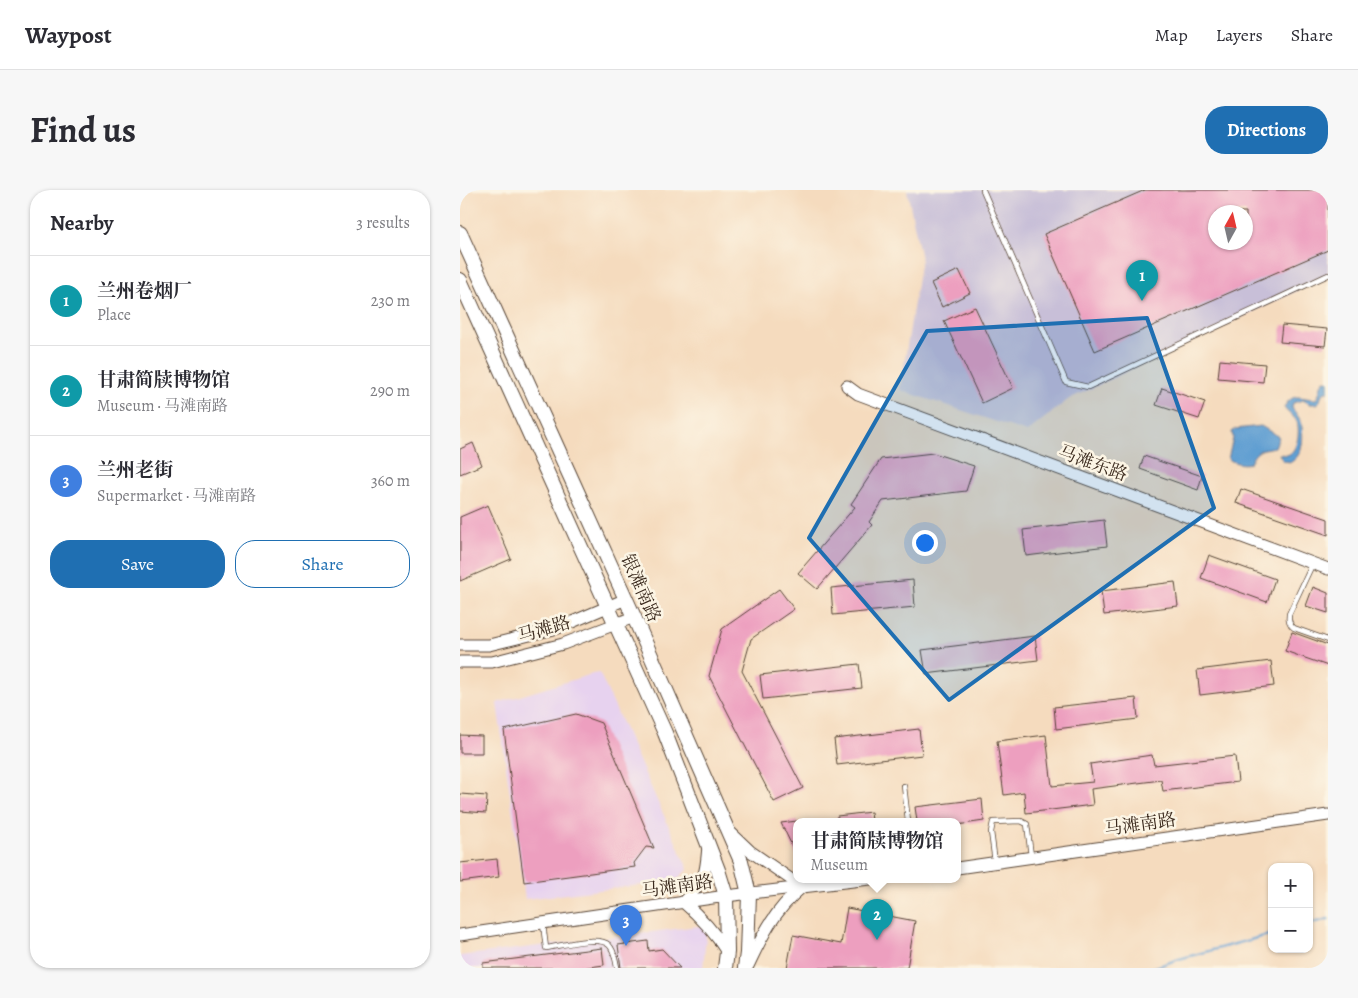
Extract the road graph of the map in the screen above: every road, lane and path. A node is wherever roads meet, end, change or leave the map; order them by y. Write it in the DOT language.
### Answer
graph roads {
  1 [pos="983,190"];
  2 [pos="460,233"];
  3 [pos="1328,275"];
  4 [pos="460,280"];
  5 [pos="847,386"];
  6 [pos="1314,564"];
  7 [pos="1328,569"];
  8 [pos="626,599"];
  9 [pos="608,606"];
  10 [pos="634,617"];
  11 [pos="617,625"];
  12 [pos="1328,640"];
  13 [pos="460,645"];
  14 [pos="460,662"];
  15 [pos="904,786"];
  16 [pos="1328,816"];
  17 [pos="908,818"];
  18 [pos="728,830"];
  19 [pos="708,843"];
  20 [pos="1032,857"];
  21 [pos="995,862"];
  22 [pos="961,867"];
  23 [pos="793,881"];
  24 [pos="796,883"];
  25 [pos="836,883"];
  26 [pos="802,887"];
  27 [pos="749,894"];
  28 [pos="726,896"];
  29 [pos="683,902"];
  30 [pos="543,923"];
  31 [pos="460,936"];
  32 [pos="727,952"];
  33 [pos="617,967"];
  34 [pos="725,968"];
  35 [pos="746,968"];
  1 -- 3 [label="lane"];
  2 -- 8 [label="main road, 银滩南路"];
  4 -- 9 [label="main road"];
  5 -- 6 [label="main road, 马滩东路"];
  6 -- 7 [label="main road, 马滩东路"];
  6 -- 12 [label="lane"];
  8 -- 9 [label="main road, 马滩路"];
  8 -- 10 [label="main road, 银滩南路"];
  9 -- 11 [label="main road"];
  9 -- 13 [label="main road, 马滩路"];
  10 -- 11 [label="main road, 马滩路"];
  10 -- 18 [label="main road, 银滩南路"];
  11 -- 14 [label="main road, 马滩路"];
  11 -- 19 [label="main road"];
  15 -- 17 [label="lane"];
  16 -- 20 [label="main road, 马滩南路"];
  18 -- 23 [label="main road"];
  18 -- 27 [label="main road, 银滩南路"];
  19 -- 28 [label="main road"];
  19 -- 29 [label="main road"];
  20 -- 21 [label="main road, 马滩南路"];
  20 -- 21 [label="lane"];
  21 -- 22 [label="main road, 马滩南路"];
  24 -- 26 [label="main road"];
  25 -- 26 [label="main road, 马滩南路"];
  26 -- 27 [label="main road, 马滩南路"];
  26 -- 35 [label="main road"];
  27 -- 28 [label="main road, 马滩南路"];
  27 -- 35 [label="main road, 银滩南路"];
  28 -- 29 [label="main road, 马滩南路"];
  28 -- 32 [label="main road"];
  29 -- 30 [label="main road, 马滩南路"];
  29 -- 32 [label="main road"];
  30 -- 31 [label="main road, 马滩南路"];
  30 -- 33 [label="lane"];
  32 -- 34 [label="main road"];
}
